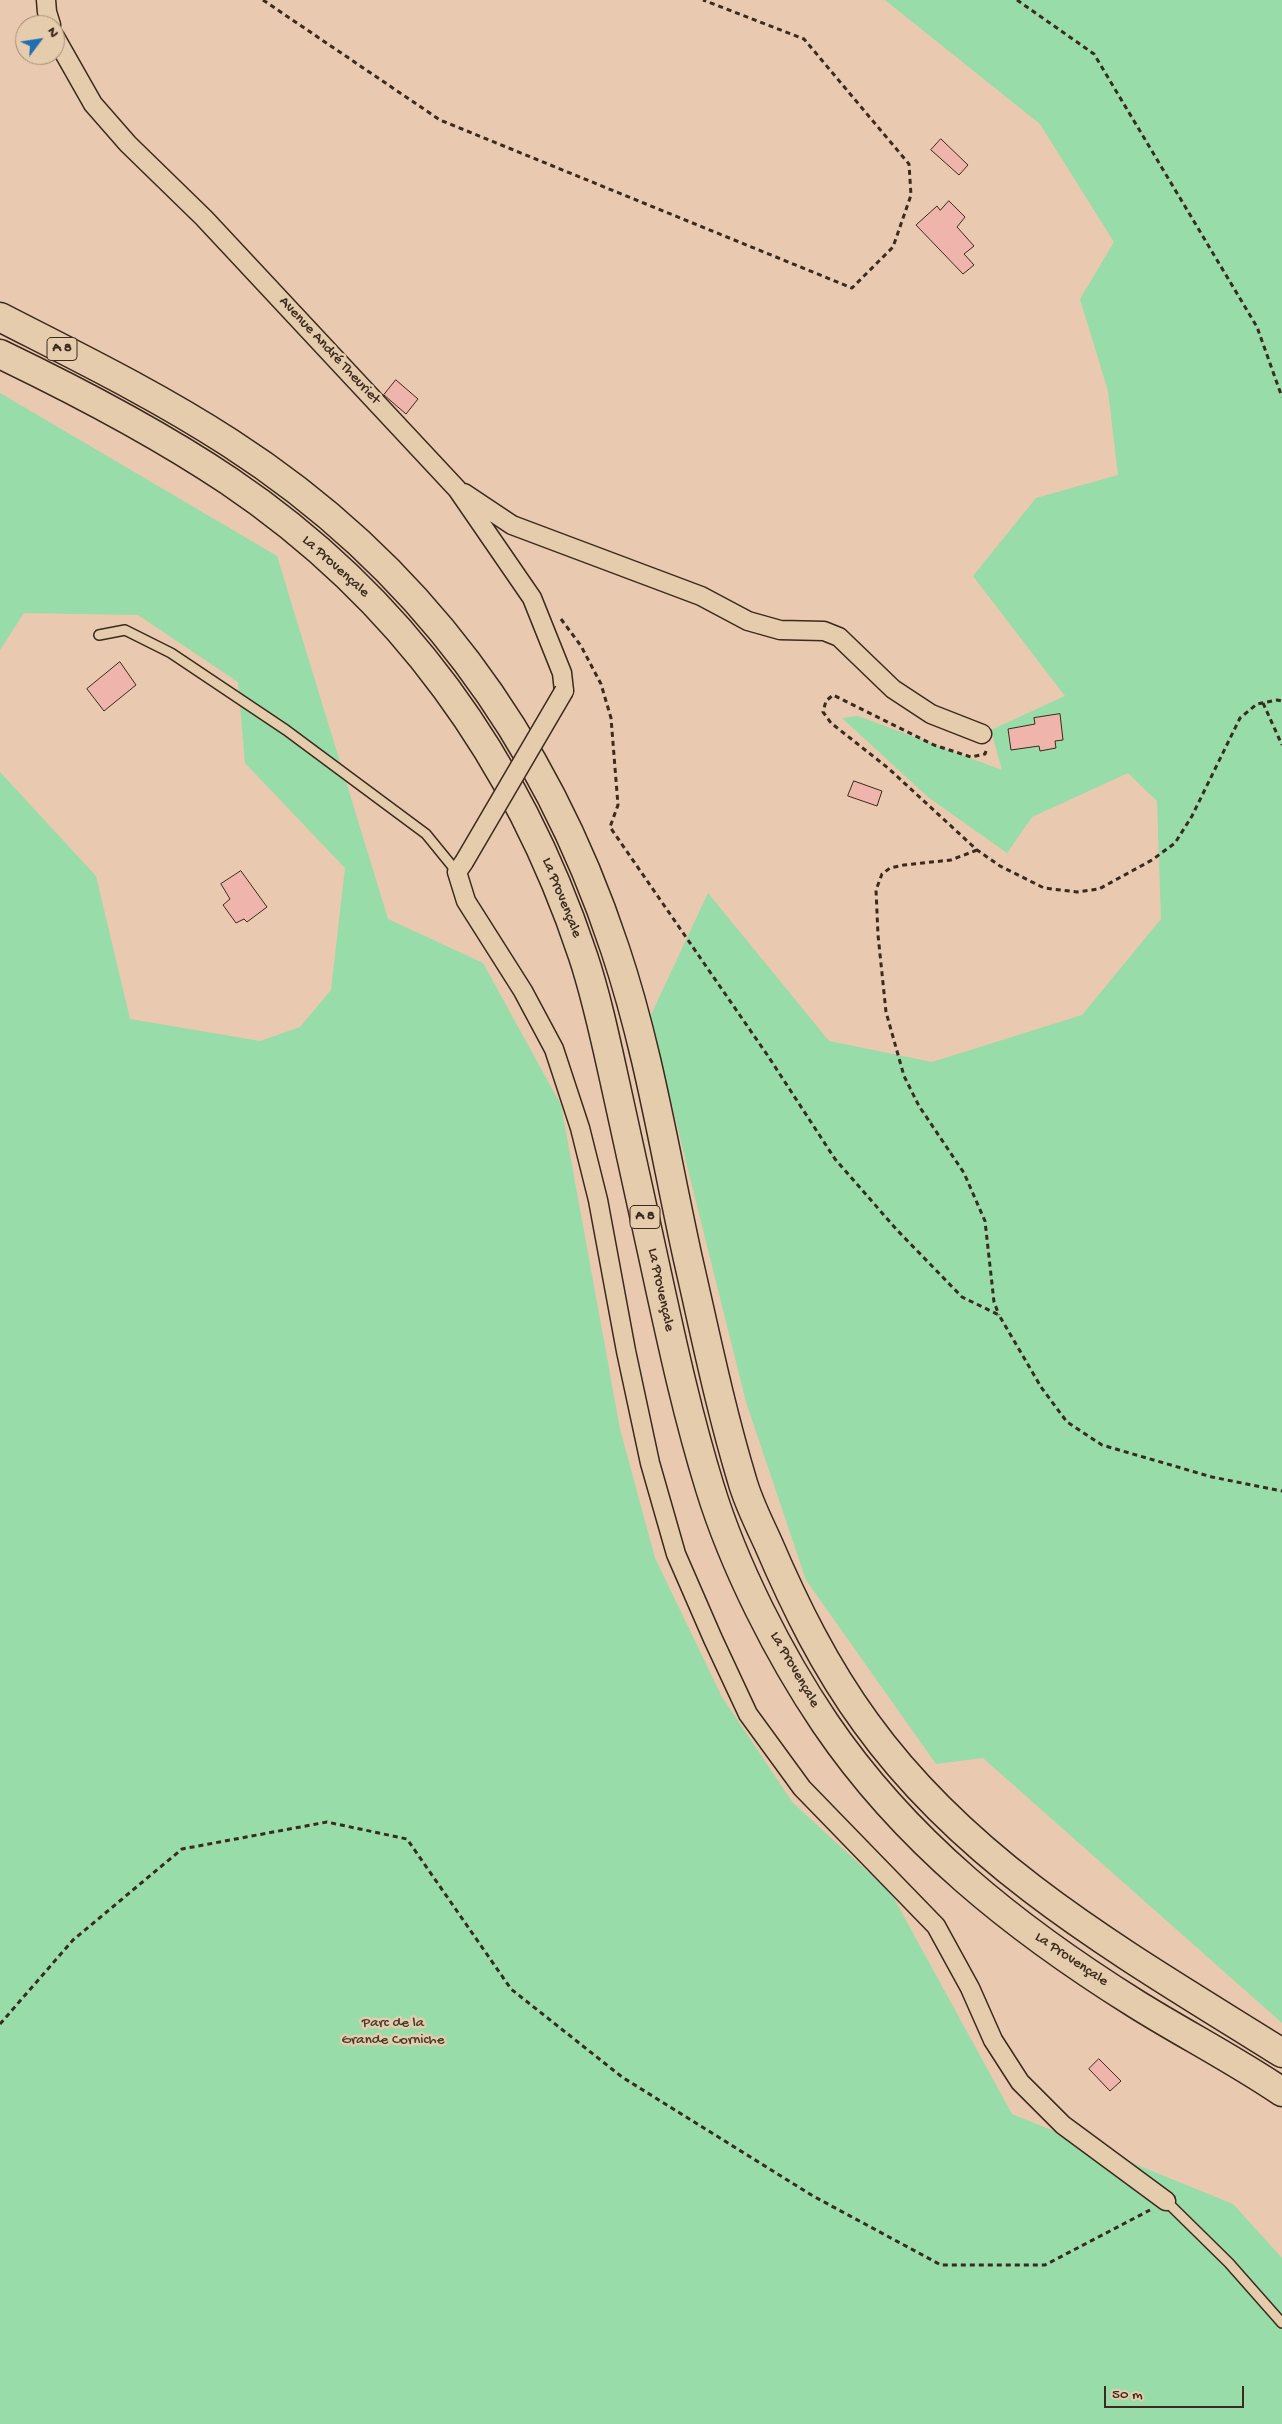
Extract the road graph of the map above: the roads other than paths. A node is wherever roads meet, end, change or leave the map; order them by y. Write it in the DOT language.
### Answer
graph roads {
  1 [pos="46,0"];
  2 [pos="47,15"];
  3 [pos="65,55"];
  4 [pos="0,317"];
  5 [pos="0,354"];
  6 [pos="457,489"];
  7 [pos="100,635"];
  8 [pos="982,734"];
  9 [pos="460,867"];
  10 [pos="1282,2053"];
  11 [pos="1282,2092"];
  12 [pos="1166,2201"];
  13 [pos="1282,2323"];
  1 -- 2 [label="street"];
  3 -- 6 [label="street, Avenue André Theuriet"];
  4 -- 10 [label="highway, La Provençale / A 8"];
  5 -- 11 [label="highway, La Provençale / A 8"];
  6 -- 8 [label="street"];
  6 -- 9 [label="street, Avenue André Theuriet, bridge"];
  7 -- 9 [label="lane"];
  9 -- 12 [label="street"];
  12 -- 13 [label="lane"];
}
